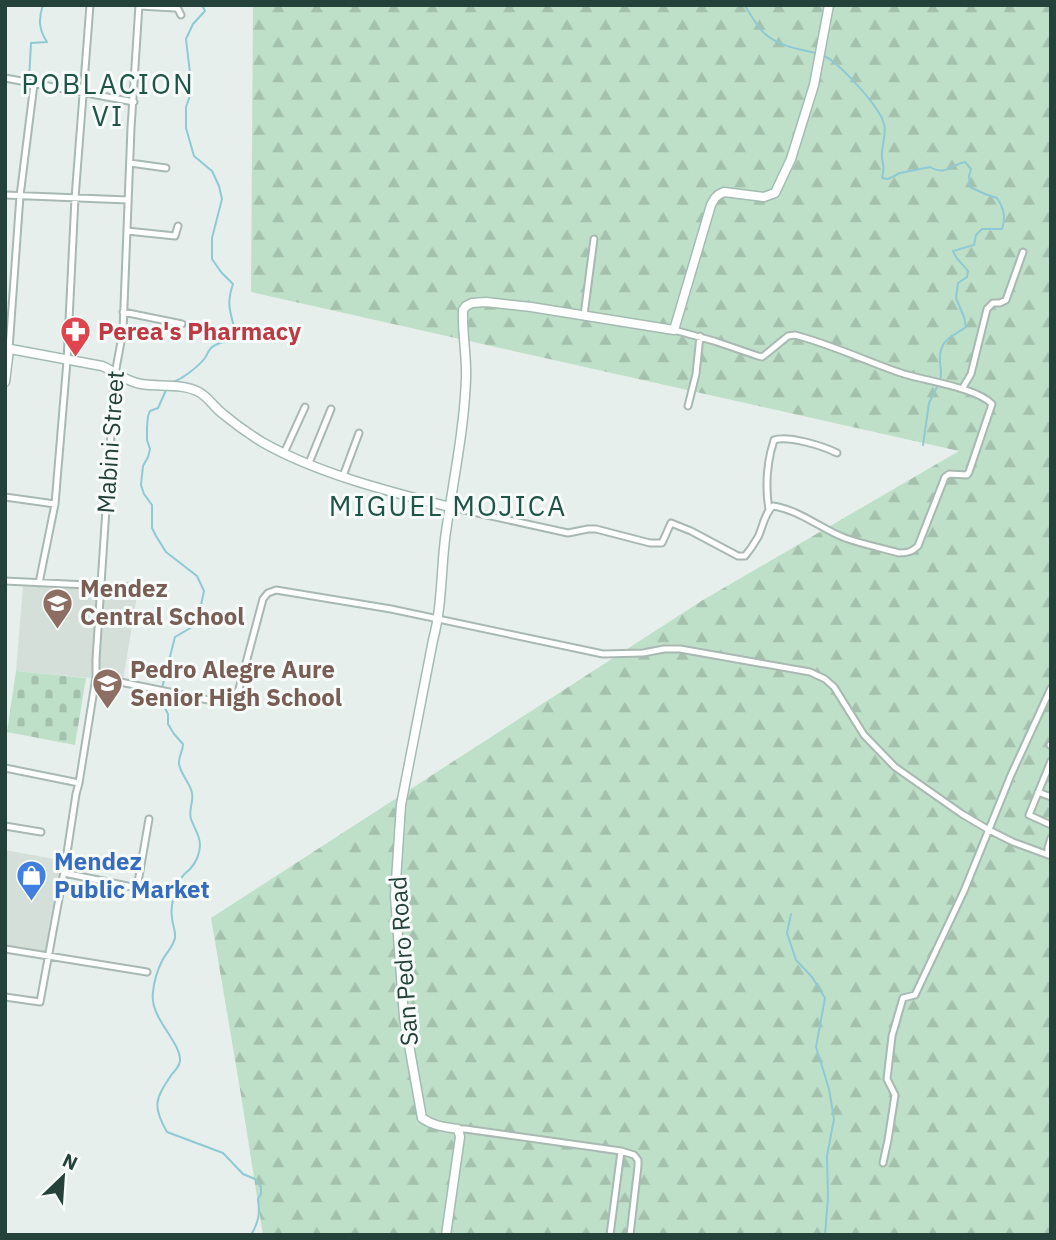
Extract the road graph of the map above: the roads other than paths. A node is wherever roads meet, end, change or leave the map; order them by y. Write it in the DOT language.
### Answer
graph roads {
  1 [pos="90,5"];
  2 [pos="829,5"];
  3 [pos="139,6"];
  4 [pos="181,15"];
  5 [pos="5,78"];
  6 [pos="34,84"];
  7 [pos="83,93"];
  8 [pos="134,102"];
  9 [pos="130,163"];
  10 [pos="166,168"];
  11 [pos="5,195"];
  12 [pos="20,196"];
  13 [pos="75,198"];
  14 [pos="128,200"];
  15 [pos="178,226"];
  16 [pos="127,231"];
  17 [pos="594,239"];
  18 [pos="1023,253"];
  19 [pos="123,312"];
  20 [pos="584,316"];
  21 [pos="182,324"];
  22 [pos="674,330"];
  23 [pos="700,336"];
  24 [pos="7,349"];
  25 [pos="67,361"];
  26 [pos="115,374"];
  27 [pos="5,382"];
  28 [pos="962,389"];
  29 [pos="688,406"];
  30 [pos="305,407"];
  31 [pos="331,409"];
  32 [pos="359,433"];
  33 [pos="284,453"];
  34 [pos="837,453"];
  35 [pos="309,463"];
  36 [pos="343,477"];
  37 [pos="5,497"];
  38 [pos="55,504"];
  39 [pos="450,507"];
  40 [pos="769,510"];
  41 [pos="5,581"];
  42 [pos="39,583"];
  43 [pos="101,586"];
  44 [pos="149,588"];
  45 [pos="438,620"];
  46 [pos="96,677"];
  47 [pos="1051,688"];
  48 [pos="1051,761"];
  49 [pos="5,768"];
  50 [pos="1049,770"];
  51 [pos="79,782"];
  52 [pos="1038,792"];
  53 [pos="1051,797"];
  54 [pos="149,820"];
  55 [pos="1051,825"];
  56 [pos="5,826"];
  57 [pos="989,830"];
  58 [pos="41,832"];
  59 [pos="1051,838"];
  60 [pos="1049,853"];
  61 [pos="64,869"];
  62 [pos="5,949"];
  63 [pos="48,955"];
  64 [pos="147,972"];
  65 [pos="5,997"];
  66 [pos="458,1129"];
  67 [pos="621,1151"];
  68 [pos="883,1163"];
  69 [pos="446,1235"];
  70 [pos="610,1235"];
  71 [pos="630,1235"];
  1 -- 7 [label="street"];
  2 -- 22 [label="street"];
  3 -- 4 [label="street"];
  3 -- 8 [label="street, Mabini Street"];
  5 -- 6 [label="street"];
  6 -- 7 [label="street"];
  6 -- 12 [label="street"];
  7 -- 8 [label="street"];
  7 -- 13 [label="street"];
  8 -- 9 [label="street, Mabini Street"];
  9 -- 10 [label="street"];
  9 -- 14 [label="street, Mabini Street"];
  11 -- 12 [label="street"];
  12 -- 13 [label="street"];
  12 -- 24 [label="street"];
  13 -- 14 [label="street"];
  13 -- 25 [label="street"];
  14 -- 16 [label="street, Mabini Street"];
  15 -- 16 [label="street"];
  16 -- 19 [label="street, Mabini Street"];
  17 -- 20 [label="street"];
  18 -- 28 [label="street"];
  19 -- 21 [label="street"];
  19 -- 26 [label="street, Mabini Street"];
  20 -- 22 [label="street"];
  20 -- 39 [label="street"];
  22 -- 23 [label="street"];
  23 -- 28 [label="street"];
  23 -- 29 [label="street"];
  24 -- 25 [label="street"];
  24 -- 27 [label="street"];
  25 -- 26 [label="street"];
  25 -- 38 [label="street"];
  26 -- 33 [label="street"];
  26 -- 43 [label="street, Mabini Street"];
  28 -- 40 [label="street"];
  30 -- 33 [label="street"];
  31 -- 35 [label="street"];
  32 -- 36 [label="street"];
  33 -- 35 [label="street"];
  34 -- 40 [label="street"];
  35 -- 36 [label="street"];
  36 -- 39 [label="street"];
  37 -- 38 [label="street"];
  38 -- 42 [label="street"];
  39 -- 40 [label="street"];
  39 -- 45 [label="street"];
  41 -- 42 [label="street"];
  42 -- 43 [label="street"];
  43 -- 44 [label="street"];
  43 -- 46 [label="street, Mabini Street"];
  45 -- 46 [label="street"];
  45 -- 57 [label="street"];
  45 -- 66 [label="street, San Pedro Road"];
  46 -- 51 [label="street, Mabini Street"];
  47 -- 57 [label="street"];
  48 -- 50 [label="street"];
  49 -- 51 [label="street"];
  50 -- 52 [label="street"];
  51 -- 61 [label="street, Mabini Street"];
  52 -- 53 [label="street"];
  52 -- 55 [label="street"];
  54 -- 61 [label="street"];
  56 -- 58 [label="street"];
  57 -- 60 [label="street"];
  57 -- 68 [label="street"];
  59 -- 60 [label="street"];
  61 -- 63 [label="street, Mabini Street"];
  62 -- 63 [label="street"];
  63 -- 64 [label="street"];
  63 -- 65 [label="street, Mabini Street"];
  66 -- 67 [label="street"];
  66 -- 69 [label="street"];
  67 -- 70 [label="street"];
  67 -- 71 [label="street"];
}
